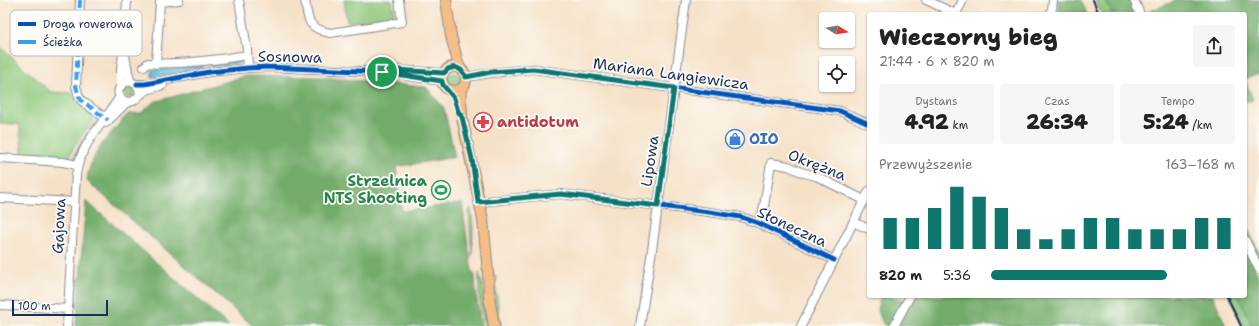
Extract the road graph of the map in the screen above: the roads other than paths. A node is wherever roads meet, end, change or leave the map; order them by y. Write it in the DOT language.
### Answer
graph roads {
  1 [pos="80,0"];
  2 [pos="127,0"];
  3 [pos="179,0"];
  4 [pos="239,0"];
  5 [pos="305,0"];
  6 [pos="399,0"];
  7 [pos="446,0"];
  8 [pos="686,0"];
  9 [pos="926,0"];
  10 [pos="963,0"];
  11 [pos="1053,0"];
  12 [pos="1134,0"];
  13 [pos="80,10"];
  14 [pos="126,10"];
  15 [pos="952,12"];
  16 [pos="957,12"];
  17 [pos="1051,12"];
  18 [pos="1139,12"];
  19 [pos="451,36"];
  20 [pos="246,55"];
  21 [pos="77,56"];
  22 [pos="123,56"];
  23 [pos="125,56"];
  24 [pos="156,64"];
  25 [pos="144,67"];
  26 [pos="248,68"];
  27 [pos="464,74"];
  28 [pos="185,77"];
  29 [pos="446,78"];
  30 [pos="133,83"];
  31 [pos="121,85"];
  32 [pos="674,88"];
  33 [pos="461,89"];
  34 [pos="120,96"];
  35 [pos="139,96"];
  36 [pos="127,102"];
  37 [pos="462,117"];
  38 [pos="106,119"];
  39 [pos="867,123"];
  40 [pos="0,158"];
  41 [pos="77,165"];
  42 [pos="867,195"];
  43 [pos="0,198"];
  44 [pos="864,200"];
  45 [pos="74,202"];
  46 [pos="478,202"];
  47 [pos="658,206"];
  48 [pos="854,222"];
  49 [pos="758,223"];
  50 [pos="867,228"];
  51 [pos="1247,244"];
  52 [pos="834,260"];
  53 [pos="1259,270"];
  54 [pos="909,298"];
  55 [pos="0,305"];
  56 [pos="68,309"];
  57 [pos="67,326"];
  58 [pos="494,326"];
  59 [pos="640,326"];
  60 [pos="801,326"];
  61 [pos="894,326"];
  1 -- 13 [label="street"];
  2 -- 14 [label="street"];
  3 -- 24 [label="street"];
  4 -- 20 [label="street"];
  5 -- 6 [label="street"];
  7 -- 19 [label="main road"];
  8 -- 32 [label="street, Lipowa"];
  9 -- 15 [label="street"];
  10 -- 16 [label="street"];
  11 -- 17 [label="street"];
  12 -- 18 [label="street"];
  19 -- 27 [label="main road"];
  19 -- 29 [label="main road"];
  20 -- 24 [label="street, Sosnowa"];
  20 -- 26 [label="street"];
  21 -- 38 [label="street"];
  22 -- 31 [label="street"];
  23 -- 30 [label="street"];
  24 -- 25 [label="street, Sosnowa"];
  26 -- 28 [label="street, Sosnowa"];
  26 -- 29 [label="street, Sosnowa"];
  27 -- 29 [label="main road"];
  27 -- 32 [label="street, Mariana Langiewicza"];
  27 -- 33 [label="main road"];
  28 -- 30 [label="street, Sosnowa"];
  28 -- 35 [label="street, Sosnowa"];
  29 -- 33 [label="main road"];
  29 -- 37 [label="main road"];
  30 -- 31 [label="street"];
  30 -- 35 [label="street"];
  31 -- 34 [label="street"];
  32 -- 39 [label="street, Mariana Langiewicza"];
  32 -- 47 [label="street, Lipowa"];
  33 -- 37 [label="main road"];
  34 -- 36 [label="street"];
  34 -- 38 [label="street, Gajowa"];
  35 -- 36 [label="street"];
  36 -- 38 [label="street, Gajowa"];
  37 -- 46 [label="main road"];
  38 -- 41 [label="street, Gajowa"];
  40 -- 41 [label="street"];
  41 -- 45 [label="street, Gajowa"];
  42 -- 44 [label="street"];
  43 -- 45 [label="street"];
  44 -- 48 [label="street"];
  44 -- 49 [label="street, Okrężna"];
  45 -- 56 [label="street, Gajowa"];
  46 -- 47 [label="street, Słoneczna"];
  46 -- 58 [label="main road"];
  47 -- 49 [label="street, Słoneczna"];
  47 -- 59 [label="street, Lipowa"];
  48 -- 50 [label="street"];
  48 -- 52 [label="street"];
  49 -- 52 [label="street, Słoneczna"];
  51 -- 53 [label="street"];
  52 -- 60 [label="street"];
  54 -- 61 [label="street"];
  55 -- 56 [label="street"];
  56 -- 57 [label="street, Gajowa"];
}
